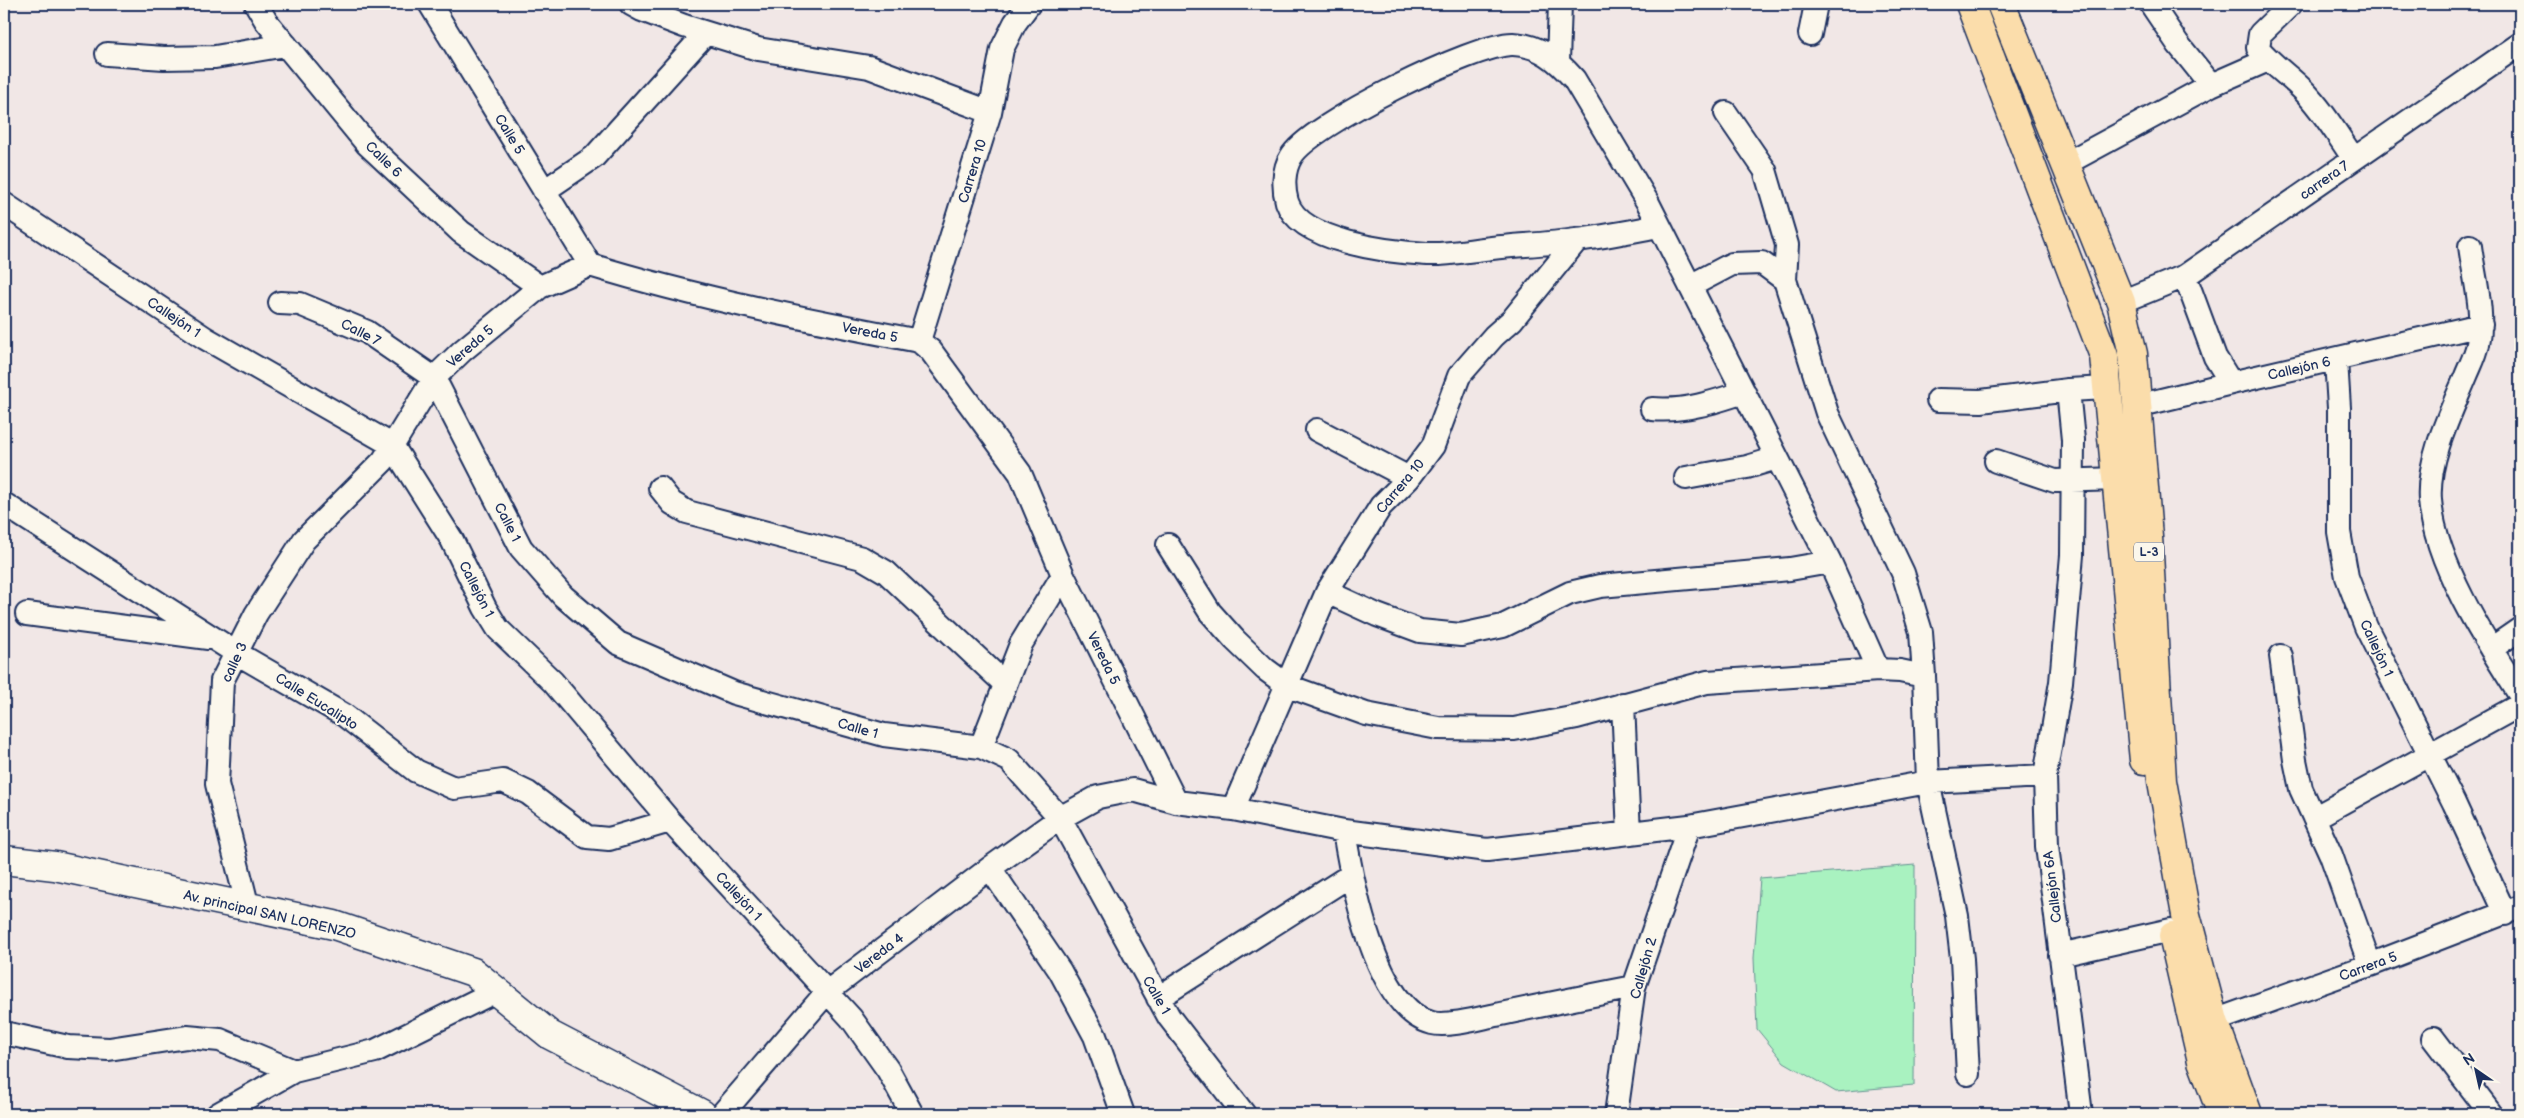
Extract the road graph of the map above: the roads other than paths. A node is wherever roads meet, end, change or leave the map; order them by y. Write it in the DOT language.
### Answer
graph roads {
  1 [pos="256,4"];
  2 [pos="430,4"];
  3 [pos="631,4"];
  4 [pos="1029,4"];
  5 [pos="1560,4"];
  6 [pos="1816,4"];
  7 [pos="1970,4"];
  8 [pos="2001,4"];
  9 [pos="2151,4"];
  10 [pos="2291,4"];
  11 [pos="706,33"];
  12 [pos="1810,34"];
  13 [pos="2520,44"];
  14 [pos="286,45"];
  15 [pos="107,54"];
  16 [pos="2268,60"];
  17 [pos="1558,62"];
  18 [pos="2211,85"];
  19 [pos="990,112"];
  20 [pos="1726,113"];
  21 [pos="2354,159"];
  22 [pos="2065,164"];
  23 [pos="544,191"];
  24 [pos="4,204"];
  25 [pos="1659,226"];
  26 [pos="1577,240"];
  27 [pos="2470,246"];
  28 [pos="590,265"];
  29 [pos="2185,276"];
  30 [pos="1785,280"];
  31 [pos="1690,286"];
  32 [pos="540,287"];
  33 [pos="2121,302"];
  34 [pos="280,303"];
  35 [pos="2481,325"];
  36 [pos="919,341"];
  37 [pos="2336,360"];
  38 [pos="434,378"];
  39 [pos="2231,383"];
  40 [pos="2108,388"];
  41 [pos="2068,390"];
  42 [pos="1744,392"];
  43 [pos="1938,400"];
  44 [pos="2138,406"];
  45 [pos="1652,409"];
  46 [pos="1317,430"];
  47 [pos="388,453"];
  48 [pos="1777,458"];
  49 [pos="1996,461"];
  50 [pos="1409,478"];
  51 [pos="1686,478"];
  52 [pos="2118,479"];
  53 [pos="2072,482"];
  54 [pos="660,488"];
  55 [pos="4,504"];
  56 [pos="1168,545"];
  57 [pos="1830,562"];
  58 [pos="1063,575"];
  59 [pos="1327,592"];
  60 [pos="27,614"];
  61 [pos="2520,628"];
  62 [pos="214,639"];
  63 [pos="2491,649"];
  64 [pos="238,654"];
  65 [pos="2281,656"];
  66 [pos="1878,670"];
  67 [pos="1924,676"];
  68 [pos="1004,684"];
  69 [pos="1288,686"];
  70 [pos="2520,695"];
  71 [pos="1623,704"];
  72 [pos="2520,705"];
  73 [pos="981,747"];
  74 [pos="2430,756"];
  75 [pos="2045,776"];
  76 [pos="1928,782"];
  77 [pos="1176,802"];
  78 [pos="1233,810"];
  79 [pos="1060,818"];
  80 [pos="2314,818"];
  81 [pos="670,821"];
  82 [pos="1689,826"];
  83 [pos="1344,831"];
  84 [pos="1629,833"];
  85 [pos="4,860"];
  86 [pos="990,868"];
  87 [pos="1351,875"];
  88 [pos="248,908"];
  89 [pos="2513,911"];
  90 [pos="2171,930"];
  91 [pos="2060,954"];
  92 [pos="2370,965"];
  93 [pos="1634,987"];
  94 [pos="496,991"];
  95 [pos="827,992"];
  96 [pos="1158,998"];
  97 [pos="2214,1021"];
  98 [pos="4,1033"];
  99 [pos="2433,1038"];
  100 [pos="294,1071"];
  101 [pos="1968,1074"];
  102 [pos="218,1114"];
  103 [pos="702,1114"];
  104 [pos="722,1114"];
  105 [pos="912,1114"];
  106 [pos="1123,1114"];
  107 [pos="1244,1114"];
  108 [pos="1616,1114"];
  109 [pos="2081,1114"];
  110 [pos="2222,1114"];
  111 [pos="2248,1114"];
  112 [pos="2491,1114"];
  1 -- 14 [label="street, Calle 6"];
  2 -- 23 [label="street, Calle 5"];
  3 -- 11 [label="street"];
  4 -- 19 [label="street, Carrera 10"];
  5 -- 17 [label="street"];
  6 -- 12 [label="street"];
  7 -- 40 [label="main road, L-3"];
  8 -- 22 [label="main road, L-3"];
  9 -- 18 [label="street"];
  10 -- 16 [label="street"];
  11 -- 19 [label="street"];
  11 -- 23 [label="street"];
  13 -- 21 [label="street, carrera 7"];
  14 -- 15 [label="street"];
  14 -- 32 [label="street, Calle 6"];
  16 -- 18 [label="street"];
  16 -- 21 [label="street"];
  17 -- 25 [label="street"];
  17 -- 26 [label="street"];
  18 -- 22 [label="street"];
  19 -- 36 [label="street, Carrera 10"];
  20 -- 30 [label="street"];
  21 -- 29 [label="street, carrera 7"];
  22 -- 33 [label="main road, L-3"];
  23 -- 28 [label="street, Calle 5"];
  24 -- 47 [label="street, Callejón 1"];
  25 -- 26 [label="street"];
  25 -- 31 [label="street"];
  26 -- 50 [label="street, Carrera 10"];
  27 -- 35 [label="street"];
  28 -- 32 [label="street, Vereda 5"];
  28 -- 36 [label="street, Vereda 5"];
  29 -- 33 [label="street, carrera 7"];
  29 -- 39 [label="street"];
  30 -- 31 [label="street"];
  30 -- 67 [label="street"];
  31 -- 42 [label="street"];
  32 -- 38 [label="street, Vereda 5"];
  33 -- 44 [label="main road, L-3"];
  34 -- 38 [label="street, Calle 7"];
  35 -- 37 [label="street, Callejón 6"];
  35 -- 63 [label="street"];
  36 -- 58 [label="street, Vereda 5"];
  37 -- 39 [label="street, Callejón 6"];
  37 -- 74 [label="street, Callejón 1"];
  38 -- 47 [label="street, Vereda 5"];
  38 -- 73 [label="street, Calle 1"];
  39 -- 44 [label="street, Callejón 6"];
  40 -- 41 [label="street"];
  40 -- 52 [label="main road, L-3"];
  41 -- 43 [label="street"];
  41 -- 53 [label="street, Callejón 6A"];
  42 -- 45 [label="street"];
  42 -- 48 [label="street"];
  44 -- 97 [label="main road, L-3"];
  46 -- 50 [label="street"];
  47 -- 64 [label="street, calle 3"];
  47 -- 81 [label="street, Callejón 1"];
  48 -- 51 [label="street"];
  48 -- 57 [label="street"];
  49 -- 53 [label="street"];
  50 -- 59 [label="street, Carrera 10"];
  52 -- 53 [label="street"];
  52 -- 90 [label="main road, L-3"];
  53 -- 75 [label="street, Callejón 6A"];
  54 -- 68 [label="street"];
  55 -- 62 [label="street, Calle Eucalipto"];
  56 -- 69 [label="street"];
  57 -- 59 [label="street"];
  57 -- 66 [label="street"];
  58 -- 68 [label="street"];
  58 -- 77 [label="street, Vereda 5"];
  59 -- 69 [label="street, Carrera 10"];
  60 -- 62 [label="street"];
  61 -- 63 [label="street"];
  62 -- 64 [label="street, Calle Eucalipto"];
  63 -- 70 [label="street"];
  64 -- 81 [label="street, Calle Eucalipto"];
  64 -- 88 [label="street, calle 3"];
  65 -- 80 [label="street"];
  66 -- 67 [label="street"];
  66 -- 71 [label="street"];
  67 -- 76 [label="street"];
  68 -- 73 [label="street"];
  69 -- 71 [label="street"];
  69 -- 78 [label="street, Carrera 10"];
  71 -- 84 [label="street"];
  72 -- 74 [label="street"];
  73 -- 79 [label="street, Calle 1"];
  74 -- 80 [label="street"];
  74 -- 89 [label="street, Callejón 1"];
  75 -- 76 [label="street"];
  75 -- 91 [label="street, Callejón 6A"];
  76 -- 82 [label="street, Vereda 4"];
  76 -- 101 [label="street"];
  77 -- 78 [label="street, Vereda 4"];
  77 -- 79 [label="street, Vereda 4"];
  78 -- 83 [label="street, Vereda 4"];
  79 -- 86 [label="street, Vereda 4"];
  79 -- 96 [label="street, Calle 1"];
  80 -- 92 [label="street"];
  81 -- 95 [label="street, Callejón 1"];
  82 -- 84 [label="street, Vereda 4"];
  82 -- 93 [label="street, Callejón 2"];
  83 -- 84 [label="street, Vereda 4"];
  83 -- 87 [label="street"];
  85 -- 88 [label="main road, Av. principal SAN LORENZO"];
  86 -- 95 [label="street, Vereda 4"];
  86 -- 106 [label="street"];
  87 -- 93 [label="street"];
  87 -- 96 [label="street"];
  88 -- 94 [label="main road, Av. principal SAN LORENZO"];
  89 -- 92 [label="street, Carrera 5"];
  90 -- 91 [label="street"];
  90 -- 110 [label="main road, L-3"];
  91 -- 109 [label="street, Callejón 6A"];
  92 -- 97 [label="street, Carrera 5"];
  93 -- 108 [label="street, Callejón 2"];
  94 -- 100 [label="street"];
  94 -- 103 [label="main road, Av. principal SAN LORENZO"];
  95 -- 104 [label="street, Vereda 4"];
  95 -- 105 [label="street, Callejón 1"];
  96 -- 107 [label="street, Calle 1"];
  97 -- 111 [label="main road, L-3"];
  98 -- 100 [label="street"];
  99 -- 112 [label="street"];
  100 -- 102 [label="street"];
}
